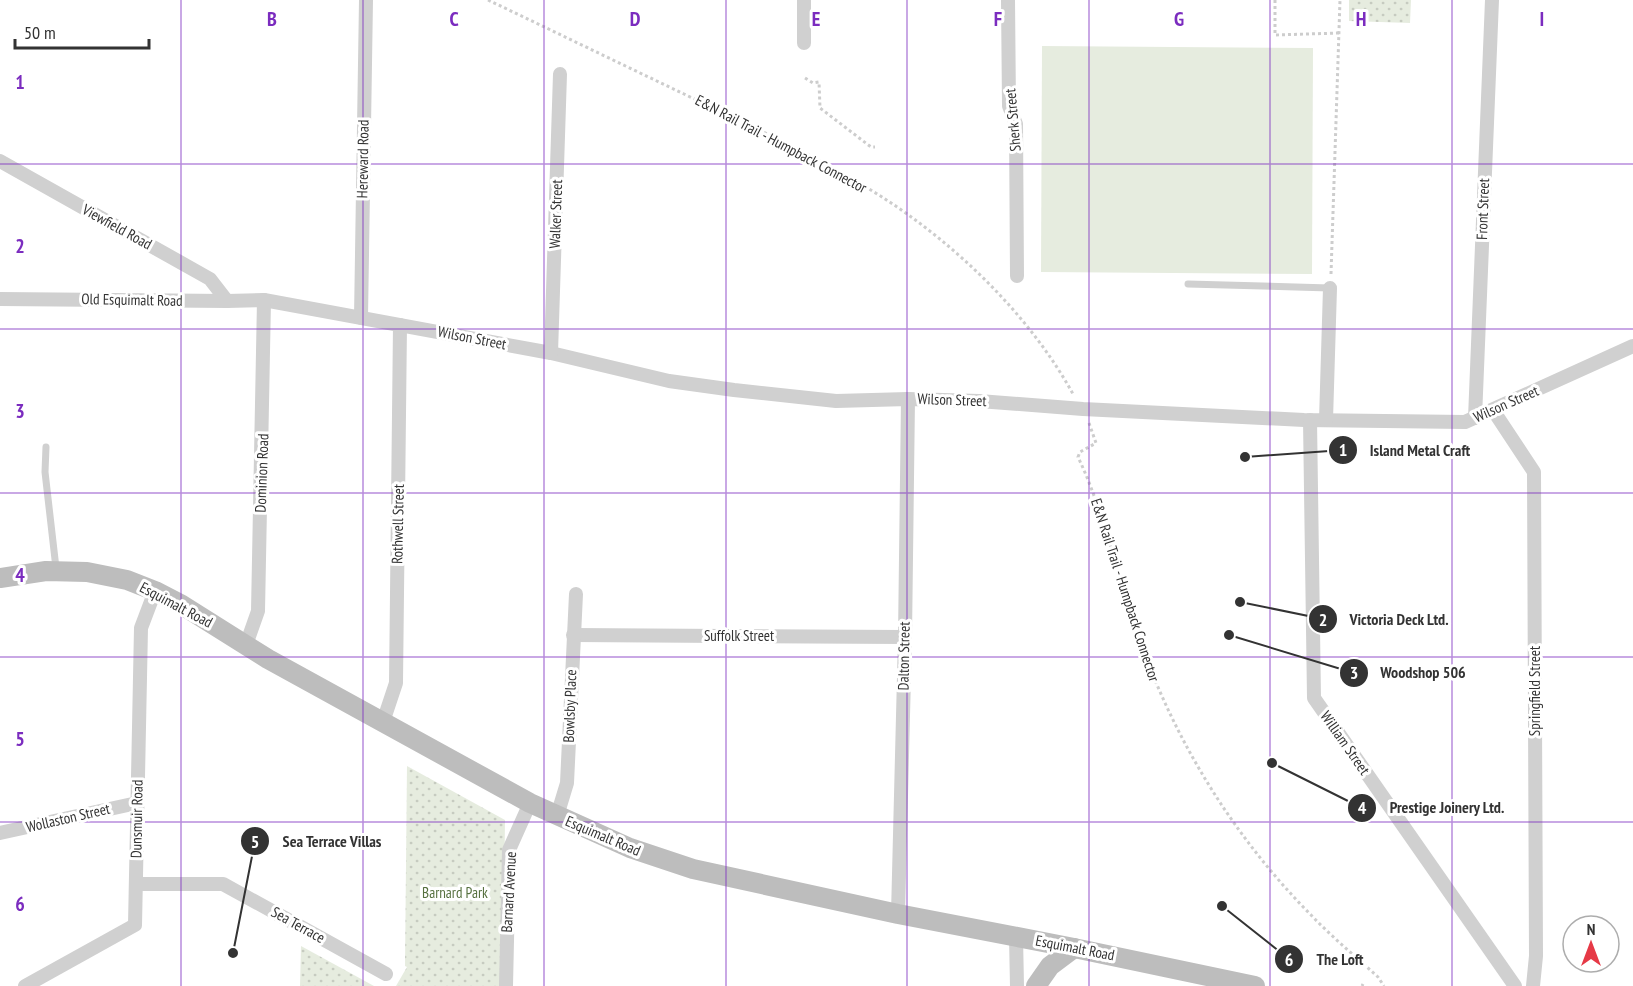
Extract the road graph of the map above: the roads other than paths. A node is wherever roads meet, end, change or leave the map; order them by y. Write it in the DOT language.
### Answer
graph roads {
  1 [pos="366,0"];
  2 [pos="804,0"];
  3 [pos="1008,0"];
  4 [pos="1492,0"];
  5 [pos="804,44"];
  6 [pos="560,74"];
  7 [pos="0,161"];
  8 [pos="1017,276"];
  9 [pos="1188,284"];
  10 [pos="1330,288"];
  11 [pos="0,299"];
  12 [pos="264,300"];
  13 [pos="227,301"];
  14 [pos="361,318"];
  15 [pos="400,325"];
  16 [pos="1633,346"];
  17 [pos="551,353"];
  18 [pos="908,399"];
  19 [pos="1492,410"];
  20 [pos="1475,418"];
  21 [pos="1310,420"];
  22 [pos="1326,420"];
  23 [pos="46,447"];
  24 [pos="56,571"];
  25 [pos="0,578"];
  26 [pos="154,591"];
  27 [pos="576,594"];
  28 [pos="573,635"];
  29 [pos="905,637"];
  30 [pos="246,645"];
  31 [pos="383,722"];
  32 [pos="137,803"];
  33 [pos="530,803"];
  34 [pos="557,816"];
  35 [pos="0,834"];
  36 [pos="136,884"];
  37 [pos="898,914"];
  38 [pos="1016,936"];
  39 [pos="1074,948"];
  40 [pos="386,974"];
  41 [pos="25,986"];
  42 [pos="506,986"];
  43 [pos="1017,986"];
  44 [pos="1036,986"];
  45 [pos="1255,986"];
  46 [pos="1515,986"];
  47 [pos="1533,986"];
  1 -- 14 [label="street, Hereward Road"];
  2 -- 5 [label="street"];
  3 -- 8 [label="street, Sherk Street"];
  4 -- 20 [label="street, Front Street"];
  6 -- 17 [label="street, Walker Street"];
  7 -- 13 [label="street, Viewfield Road"];
  9 -- 10 [label="lane"];
  10 -- 22 [label="street"];
  11 -- 13 [label="street, Old Esquimalt Road"];
  12 -- 13 [label="street, Old Esquimalt Road"];
  12 -- 14 [label="street, Wilson Street"];
  12 -- 30 [label="street, Dominion Road"];
  14 -- 15 [label="street, Wilson Street"];
  15 -- 17 [label="street, Wilson Street"];
  15 -- 31 [label="street, Rothwell Street"];
  16 -- 19 [label="street, Wilson Street"];
  17 -- 18 [label="street, Wilson Street"];
  18 -- 21 [label="street, Wilson Street"];
  18 -- 29 [label="street, Dalton Street"];
  19 -- 20 [label="street, Wilson Street"];
  19 -- 47 [label="street, Springfield Street"];
  20 -- 22 [label="street, Wilson Street"];
  21 -- 22 [label="street, Wilson Street"];
  21 -- 46 [label="street, William Street"];
  23 -- 24 [label="lane"];
  24 -- 25 [label="main road, Esquimalt Road"];
  24 -- 26 [label="main road, Esquimalt Road"];
  26 -- 30 [label="main road, Esquimalt Road"];
  26 -- 32 [label="street, Dunsmuir Road"];
  27 -- 28 [label="street, Bowlsby Place"];
  28 -- 29 [label="street, Suffolk Street"];
  28 -- 34 [label="street, Bowlsby Place"];
  29 -- 37 [label="street, Dalton Street"];
  30 -- 31 [label="main road, Esquimalt Road"];
  31 -- 33 [label="main road, Esquimalt Road"];
  32 -- 35 [label="street, Wollaston Street"];
  32 -- 36 [label="street, Dunsmuir Road"];
  33 -- 34 [label="main road, Esquimalt Road"];
  33 -- 42 [label="street, Barnard Avenue"];
  34 -- 37 [label="main road, Esquimalt Road"];
  36 -- 40 [label="street, Sea Terrace"];
  36 -- 41 [label="street, Dunsmuir Road"];
  37 -- 38 [label="main road, Esquimalt Road"];
  38 -- 39 [label="main road, Esquimalt Road"];
  38 -- 43 [label="street"];
  39 -- 44 [label="main road"];
  39 -- 45 [label="main road, Esquimalt Road"];
}
